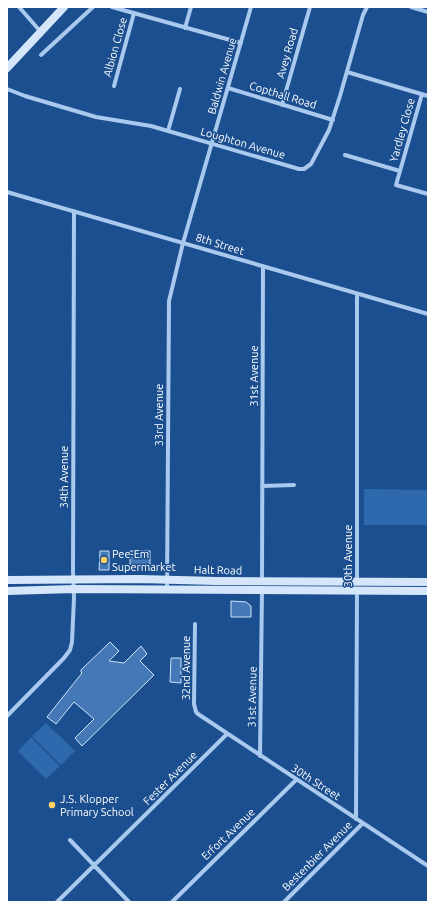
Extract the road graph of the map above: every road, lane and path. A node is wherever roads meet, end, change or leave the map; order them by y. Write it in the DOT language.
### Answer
graph roads {
  1 [pos="19,7"];
  2 [pos="64,7"];
  3 [pos="93,7"];
  4 [pos="112,7"];
  5 [pos="191,7"];
  6 [pos="251,7"];
  7 [pos="310,7"];
  8 [pos="367,7"];
  9 [pos="411,7"];
  10 [pos="428,12"];
  11 [pos="134,14"];
  12 [pos="185,28"];
  13 [pos="40,31"];
  14 [pos="241,44"];
  15 [pos="40,55"];
  16 [pos="7,68"];
  17 [pos="347,72"];
  18 [pos="114,86"];
  19 [pos="228,88"];
  20 [pos="7,89"];
  21 [pos="180,89"];
  22 [pos="422,94"];
  23 [pos="428,96"];
  24 [pos="282,105"];
  25 [pos="333,120"];
  26 [pos="168,131"];
  27 [pos="212,144"];
  28 [pos="345,155"];
  29 [pos="400,171"];
  30 [pos="7,192"];
  31 [pos="428,194"];
  32 [pos="74,211"];
  33 [pos="182,242"];
  34 [pos="263,266"];
  35 [pos="357,294"];
  36 [pos="428,314"];
  37 [pos="294,485"];
  38 [pos="262,486"];
  39 [pos="167,579"];
  40 [pos="7,580"];
  41 [pos="73,580"];
  42 [pos="357,581"];
  43 [pos="428,582"];
  44 [pos="262,586"];
  45 [pos="74,589"];
  46 [pos="167,590"];
  47 [pos="357,590"];
  48 [pos="7,591"];
  49 [pos="428,591"];
  50 [pos="195,624"];
  51 [pos="196,712"];
  52 [pos="7,716"];
  53 [pos="227,734"];
  54 [pos="260,756"];
  55 [pos="296,780"];
  56 [pos="356,819"];
  57 [pos="363,823"];
  58 [pos="70,840"];
  59 [pos="94,865"];
  60 [pos="428,866"];
  61 [pos="57,902"];
  62 [pos="130,902"];
  63 [pos="172,902"];
  64 [pos="284,902"];
  1 -- 13 [label="street"];
  2 -- 13 [label="street"];
  3 -- 15 [label="street"];
  4 -- 11 [label="street"];
  5 -- 12 [label="street"];
  6 -- 14 [label="street, Baldwin Avenue"];
  7 -- 24 [label="street, Avey Road"];
  8 -- 17 [label="street, Loughton Avenue"];
  9 -- 10 [label="street"];
  11 -- 12 [label="street"];
  11 -- 18 [label="street, Albion Close"];
  12 -- 14 [label="street"];
  13 -- 16 [label="street"];
  14 -- 19 [label="street, Baldwin Avenue"];
  17 -- 22 [label="street"];
  17 -- 25 [label="street, Loughton Avenue"];
  19 -- 24 [label="street, Copthall Road"];
  19 -- 27 [label="street, Baldwin Avenue"];
  20 -- 26 [label="street, Loughton Avenue"];
  21 -- 26 [label="street"];
  22 -- 23 [label="street"];
  22 -- 29 [label="street, Yardley Close"];
  24 -- 25 [label="street, Copthall Road"];
  25 -- 27 [label="street, Loughton Avenue"];
  26 -- 27 [label="street, Loughton Avenue"];
  27 -- 33 [label="street, Baldwin Avenue"];
  28 -- 29 [label="street, Yardley Close"];
  29 -- 31 [label="street, Yardley Close"];
  30 -- 32 [label="street, 8th Street"];
  32 -- 33 [label="street, 8th Street"];
  32 -- 41 [label="street, 34th Avenue"];
  33 -- 34 [label="street, 8th Street"];
  33 -- 39 [label="street, 33rd Avenue"];
  34 -- 35 [label="street, 8th Street"];
  34 -- 38 [label="street, 31st Avenue"];
  35 -- 36 [label="street, 8th Street"];
  35 -- 42 [label="street, 30th Avenue"];
  37 -- 38 [label="street"];
  38 -- 44 [label="street, 31st Avenue"];
  39 -- 41 [label="street, Halt Road"];
  39 -- 44 [label="street, Halt Road"];
  39 -- 46 [label="street, 33rd Avenue"];
  40 -- 41 [label="street, Halt Road"];
  41 -- 45 [label="street, 34th Avenue"];
  42 -- 43 [label="street, Halt Road"];
  42 -- 44 [label="street, Halt Road"];
  42 -- 47 [label="street, 30th Avenue"];
  44 -- 46 [label="street, Halt Road"];
  44 -- 47 [label="street, Halt Road"];
  44 -- 54 [label="street, 31st Avenue"];
  45 -- 46 [label="street, Halt Road"];
  45 -- 48 [label="street, Halt Road"];
  45 -- 52 [label="street, 34th Avenue"];
  47 -- 49 [label="street, Halt Road"];
  47 -- 56 [label="street, 30th Avenue"];
  50 -- 51 [label="street, 32nd Avenue"];
  51 -- 53 [label="street, 30th Street"];
  53 -- 54 [label="street, 30th Street"];
  53 -- 59 [label="street, Fester Avenue"];
  54 -- 55 [label="street, 30th Street"];
  55 -- 56 [label="street, 30th Street"];
  55 -- 63 [label="street, Erfort Avenue"];
  56 -- 57 [label="street, 30th Street"];
  57 -- 60 [label="street, 30th Street"];
  57 -- 64 [label="street, Bestenbier Avenue"];
  58 -- 59 [label="street"];
  59 -- 61 [label="street, Fester Avenue"];
  59 -- 62 [label="street"];
}
